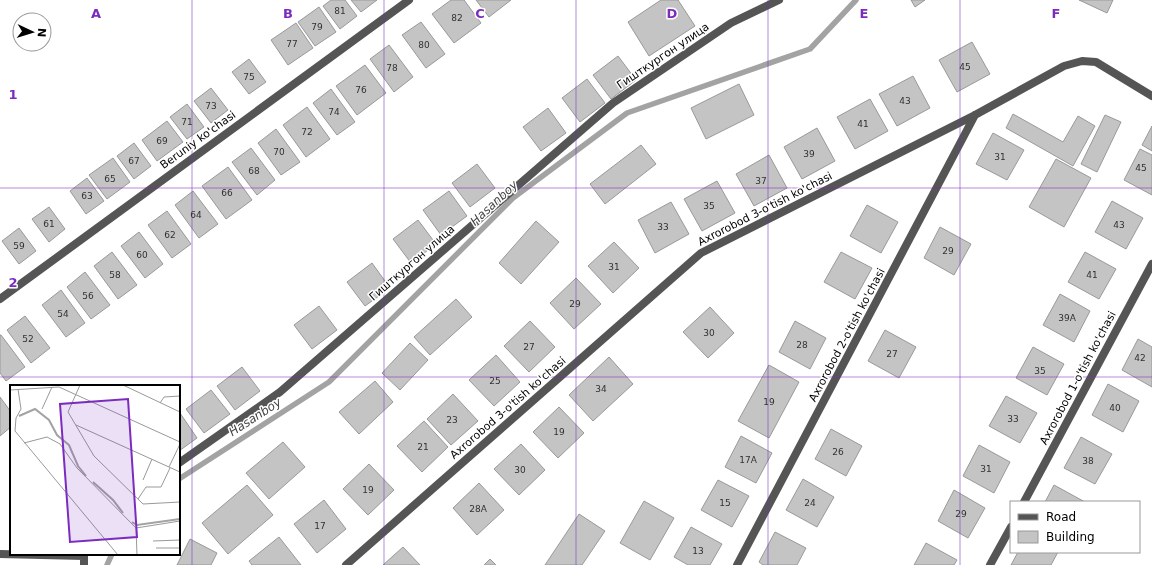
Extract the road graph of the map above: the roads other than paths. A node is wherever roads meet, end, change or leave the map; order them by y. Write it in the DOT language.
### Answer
graph roads {
  1 [pos="409,0"];
  2 [pos="779,0"];
  3 [pos="1152,96"];
  4 [pos="975,115"];
  5 [pos="1152,264"];
  6 [pos="0,299"];
  7 [pos="180,462"];
  8 [pos="1025,501"];
  9 [pos="1010,529"];
  10 [pos="0,554"];
  11 [pos="10,554"];
  12 [pos="21,555"];
  13 [pos="84,558"];
  14 [pos="346,565"];
  15 [pos="737,565"];
  16 [pos="990,565"];
  1 -- 6 [label="street, Beruniy ko'chasi"];
  2 -- 7 [label="street, Гишткургон улица"];
  3 -- 4 [label="street, Axrorobod 3-o'tish ko'chasi"];
  4 -- 14 [label="street, Axrorobod 3-o'tish ko'chasi"];
  4 -- 15 [label="street, Axrorobod 2-o'tish ko'chasi"];
  5 -- 8 [label="street, Axrorobod 1-o'tish ko'chasi"];
  9 -- 16 [label="street"];
  10 -- 11 [label="street"];
  12 -- 13 [label="street"];
}
